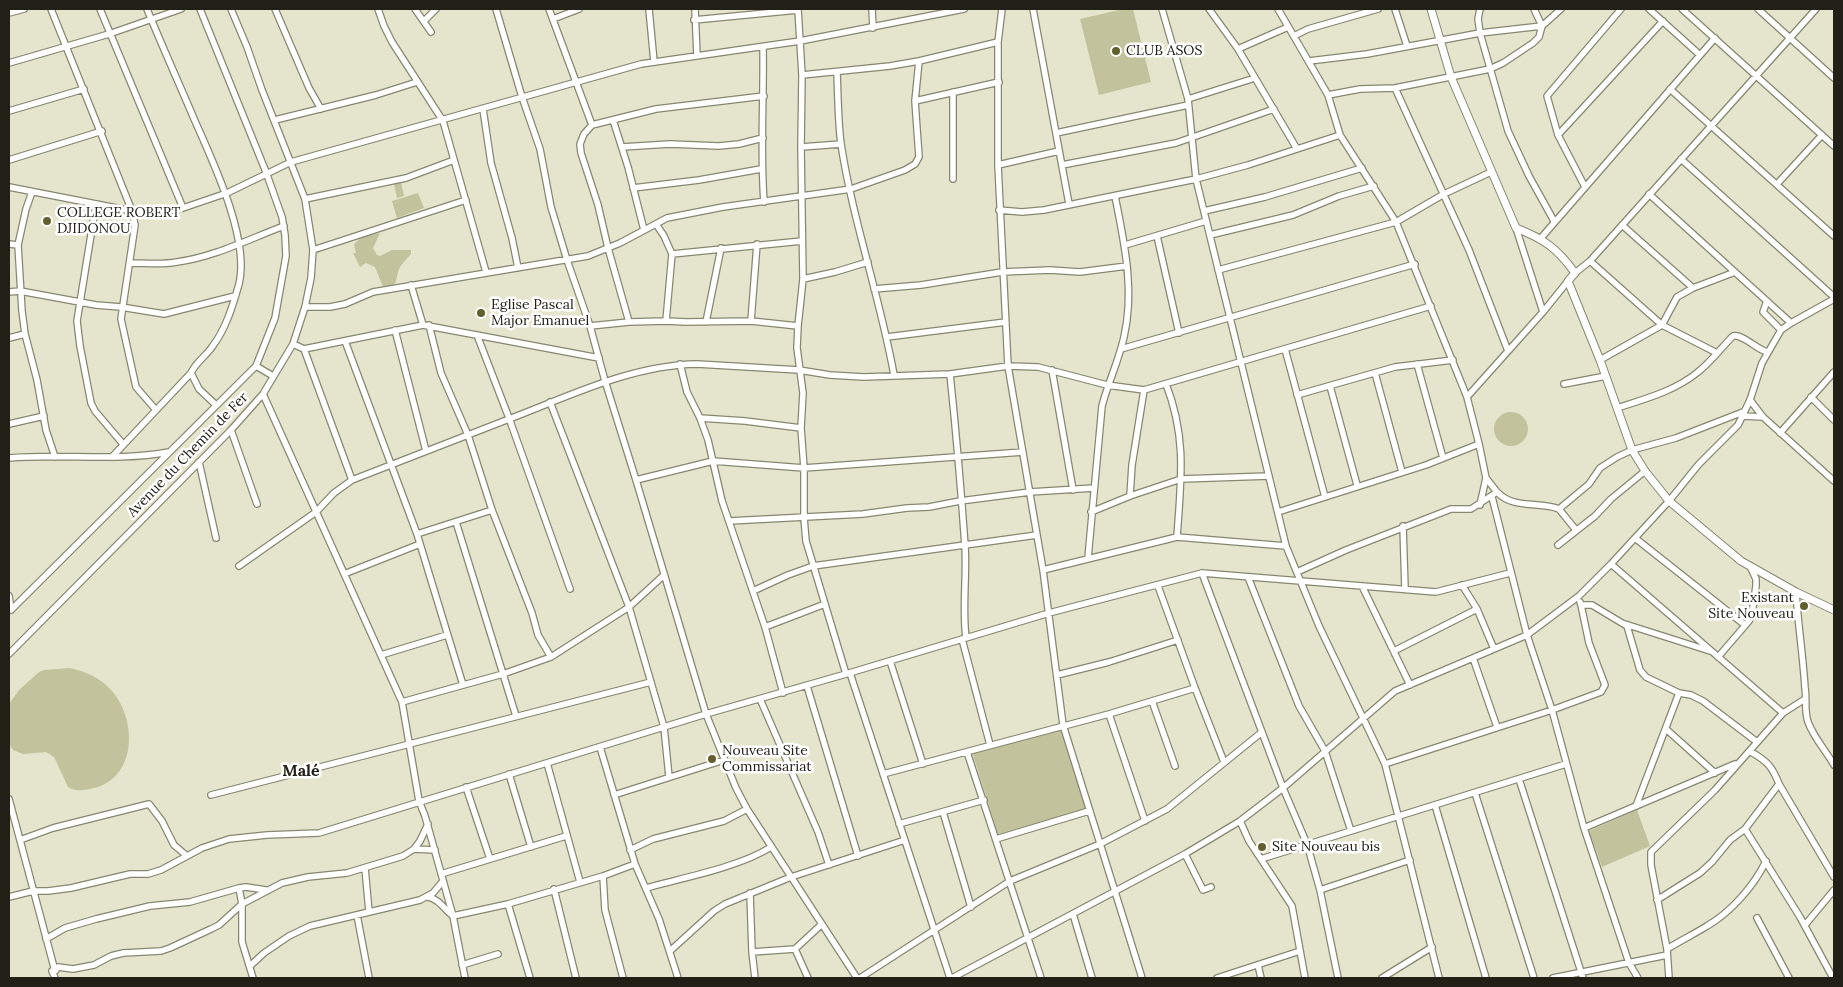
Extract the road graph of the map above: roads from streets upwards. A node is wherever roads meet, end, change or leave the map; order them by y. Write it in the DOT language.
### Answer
graph roads {
  1 [pos="24,9"];
  2 [pos="51,9"];
  3 [pos="100,9"];
  4 [pos="147,9"];
  5 [pos="181,9"];
  6 [pos="200,9"];
  7 [pos="230,9"];
  8 [pos="276,9"];
  9 [pos="378,9"];
  10 [pos="415,9"];
  11 [pos="436,9"];
  12 [pos="496,9"];
  13 [pos="549,9"];
  14 [pos="579,9"];
  15 [pos="649,9"];
  16 [pos="695,9"];
  17 [pos="798,9"];
  18 [pos="872,9"];
  19 [pos="964,9"];
  20 [pos="1002,9"];
  21 [pos="1033,9"];
  22 [pos="1162,9"];
  23 [pos="1209,9"];
  24 [pos="1278,9"];
  25 [pos="1378,9"];
  26 [pos="1395,9"];
  27 [pos="1431,9"];
  28 [pos="1480,9"];
  29 [pos="1534,9"];
  30 [pos="1561,9"];
  31 [pos="1621,9"];
  32 [pos="1649,9"];
  33 [pos="1682,9"];
  34 [pos="1758,9"];
  35 [pos="1816,9"];
  36 [pos="9,13"];
  37 [pos="553,18"];
  38 [pos="152,20"];
  39 [pos="694,20"];
  40 [pos="424,21"];
  41 [pos="1663,21"];
  42 [pos="1542,26"];
  43 [pos="1288,27"];
  44 [pos="873,28"];
  45 [pos="431,32"];
  46 [pos="1480,33"];
  47 [pos="109,34"];
  48 [pos="1294,36"];
  49 [pos="1715,38"];
  50 [pos="1790,38"];
  51 [pos="800,41"];
  52 [pos="1441,41"];
  53 [pos="998,42"];
  54 [pos="66,46"];
  55 [pos="1407,46"];
  56 [pos="763,47"];
  57 [pos="1238,49"];
  58 [pos="1700,54"];
  59 [pos="697,56"];
  60 [pos="1309,61"];
  61 [pos="9,62"];
  62 [pos="654,62"];
  63 [pos="919,62"];
  64 [pos="1490,69"];
  65 [pos="837,72"];
  66 [pos="802,74"];
  67 [pos="1756,75"];
  68 [pos="1451,77"];
  69 [pos="1255,78"];
  70 [pos="1834,78"];
  71 [pos="417,82"];
  72 [pos="576,82"];
  73 [pos="999,82"];
  74 [pos="1395,88"];
  75 [pos="84,89"];
  76 [pos="1670,89"];
  77 [pos="954,92"];
  78 [pos="1328,95"];
  79 [pos="764,96"];
  80 [pos="522,97"];
  81 [pos="915,101"];
  82 [pos="1188,102"];
  83 [pos="321,109"];
  84 [pos="483,109"];
  85 [pos="1274,109"];
  86 [pos="9,111"];
  87 [pos="275,120"];
  88 [pos="613,120"];
  89 [pos="443,121"];
  90 [pos="592,124"];
  91 [pos="1711,126"];
  92 [pos="102,132"];
  93 [pos="1056,133"];
  94 [pos="1340,135"];
  95 [pos="1558,135"];
  96 [pos="1822,135"];
  97 [pos="1192,136"];
  98 [pos="763,138"];
  99 [pos="841,144"];
  100 [pos="1834,146"];
  101 [pos="622,147"];
  102 [pos="801,147"];
  103 [pos="1297,149"];
  104 [pos="1059,151"];
  105 [pos="1681,159"];
  106 [pos="9,160"];
  107 [pos="454,160"];
  108 [pos="291,162"];
  109 [pos="998,165"];
  110 [pos="1062,165"];
  111 [pos="1362,168"];
  112 [pos="762,169"];
  113 [pos="266,172"];
  114 [pos="1491,172"];
  115 [pos="953,179"];
  116 [pos="1196,179"];
  117 [pos="1776,184"];
  118 [pos="1374,186"];
  119 [pos="1584,186"];
  120 [pos="9,187"];
  121 [pos="633,188"];
  122 [pos="850,189"];
  123 [pos="32,192"];
  124 [pos="227,192"];
  125 [pos="1444,194"];
  126 [pos="1649,194"];
  127 [pos="802,195"];
  128 [pos="1115,196"];
  129 [pos="305,199"];
  130 [pos="466,200"];
  131 [pos="764,202"];
  132 [pos="96,204"];
  133 [pos="1069,204"];
  134 [pos="183,208"];
  135 [pos="132,210"];
  136 [pos="999,210"];
  137 [pos="1204,211"];
  138 [pos="1206,221"];
  139 [pos="1396,222"];
  140 [pos="1554,222"];
  141 [pos="656,224"];
  142 [pos="1622,225"];
  143 [pos="284,226"];
  144 [pos="1516,228"];
  145 [pos="644,230"];
  146 [pos="1210,235"];
  147 [pos="1157,236"];
  148 [pos="1834,236"];
  149 [pos="1541,238"];
  150 [pos="802,241"];
  151 [pos="238,243"];
  152 [pos="9,244"];
  153 [pos="757,244"];
  154 [pos="1125,245"];
  155 [pos="18,246"];
  156 [pos="608,248"];
  157 [pos="721,248"];
  158 [pos="312,250"];
  159 [pos="672,254"];
  160 [pos="567,260"];
  161 [pos="1590,261"];
  162 [pos="868,262"];
  163 [pos="130,263"];
  164 [pos="1415,264"];
  165 [pos="1127,266"];
  166 [pos="518,268"];
  167 [pos="1218,270"];
  168 [pos="486,272"];
  169 [pos="1002,272"];
  170 [pos="1735,272"];
  171 [pos="1575,273"];
  172 [pos="803,278"];
  173 [pos="1568,281"];
  174 [pos="411,285"];
  175 [pos="1693,288"];
  176 [pos="874,289"];
  177 [pos="20,291"];
  178 [pos="9,292"];
  179 [pos="235,296"];
  180 [pos="1834,298"];
  181 [pos="1767,301"];
  182 [pos="79,302"];
  183 [pos="122,306"];
  184 [pos="1431,306"];
  185 [pos="305,307"];
  186 [pos="1544,312"];
  187 [pos="1230,318"];
  188 [pos="666,321"];
  189 [pos="751,321"];
  190 [pos="629,322"];
  191 [pos="706,322"];
  192 [pos="1006,322"];
  193 [pos="1791,323"];
  194 [pos="426,325"];
  195 [pos="1662,325"];
  196 [pos="590,326"];
  197 [pos="798,326"];
  198 [pos="395,330"];
  199 [pos="1781,330"];
  200 [pos="1179,333"];
  201 [pos="25,334"];
  202 [pos="477,336"];
  203 [pos="887,337"];
  204 [pos="9,338"];
  205 [pos="345,341"];
  206 [pos="293,344"];
  207 [pos="1121,348"];
  208 [pos="304,349"];
  209 [pos="1285,349"];
  210 [pos="1759,350"];
  211 [pos="1508,351"];
  212 [pos="1767,352"];
  213 [pos="1717,353"];
  214 [pos="599,358"];
  215 [pos="1453,360"];
  216 [pos="1600,360"];
  217 [pos="1241,362"];
  218 [pos="1762,363"];
  219 [pos="680,364"];
  220 [pos="1417,364"];
  221 [pos="256,366"];
  222 [pos="1008,366"];
  223 [pos="799,370"];
  224 [pos="1052,370"];
  225 [pos="1834,372"];
  226 [pos="1375,373"];
  227 [pos="191,374"];
  228 [pos="950,374"];
  229 [pos="894,375"];
  230 [pos="273,376"];
  231 [pos="1606,376"];
  232 [pos="605,381"];
  233 [pos="1166,384"];
  234 [pos="1564,384"];
  235 [pos="1107,385"];
  236 [pos="1330,386"];
  237 [pos="1144,390"];
  238 [pos="263,394"];
  239 [pos="1297,395"];
  240 [pos="1467,397"];
  241 [pos="1811,397"];
  242 [pos="1750,400"];
  243 [pos="550,402"];
  244 [pos="216,405"];
  245 [pos="1617,408"];
  246 [pos="156,410"];
  247 [pos="1742,414"];
  248 [pos="44,416"];
  249 [pos="1762,417"];
  250 [pos="509,418"];
  251 [pos="700,418"];
  252 [pos="1834,420"];
  253 [pos="9,424"];
  254 [pos="802,428"];
  255 [pos="231,430"];
  256 [pos="1780,432"];
  257 [pos="468,435"];
  258 [pos="123,444"];
  259 [pos="1479,444"];
  260 [pos="1632,450"];
  261 [pos="426,451"];
  262 [pos="169,452"];
  263 [pos="1023,452"];
  264 [pos="55,456"];
  265 [pos="112,456"];
  266 [pos="958,457"];
  267 [pos="9,458"];
  268 [pos="1443,458"];
  269 [pos="714,461"];
  270 [pos="199,462"];
  271 [pos="391,464"];
  272 [pos="804,468"];
  273 [pos="1645,471"];
  274 [pos="1402,472"];
  275 [pos="1269,476"];
  276 [pos="1486,478"];
  277 [pos="1181,479"];
  278 [pos="352,480"];
  279 [pos="636,480"];
  280 [pos="1834,481"];
  281 [pos="1357,486"];
  282 [pos="1094,488"];
  283 [pos="1073,490"];
  284 [pos="1030,492"];
  285 [pos="1495,494"];
  286 [pos="1130,496"];
  287 [pos="1325,497"];
  288 [pos="960,501"];
  289 [pos="1669,501"];
  290 [pos="258,504"];
  291 [pos="1480,505"];
  292 [pos="1559,509"];
  293 [pos="492,510"];
  294 [pos="316,512"];
  295 [pos="1092,512"];
  296 [pos="1278,512"];
  297 [pos="804,518"];
  298 [pos="729,521"];
  299 [pos="456,522"];
  300 [pos="1403,526"];
  301 [pos="1576,530"];
  302 [pos="417,534"];
  303 [pos="1037,535"];
  304 [pos="1177,537"];
  305 [pos="216,538"];
  306 [pos="1635,538"];
  307 [pos="420,544"];
  308 [pos="1558,545"];
  309 [pos="965,546"];
  310 [pos="1286,546"];
  311 [pos="1088,558"];
  312 [pos="1611,564"];
  313 [pos="239,566"];
  314 [pos="813,566"];
  315 [pos="1750,566"];
  316 [pos="1043,570"];
  317 [pos="1297,572"];
  318 [pos="1202,573"];
  319 [pos="1510,573"];
  320 [pos="344,574"];
  321 [pos="664,575"];
  322 [pos="1248,577"];
  323 [pos="1301,581"];
  324 [pos="1462,585"];
  325 [pos="1158,586"];
  326 [pos="1362,586"];
  327 [pos="570,589"];
  328 [pos="1405,589"];
  329 [pos="753,591"];
  330 [pos="1796,592"];
  331 [pos="9,596"];
  332 [pos="1579,596"];
  333 [pos="826,604"];
  334 [pos="1581,605"];
  335 [pos="629,607"];
  336 [pos="1477,609"];
  337 [pos="1834,610"];
  338 [pos="1049,613"];
  339 [pos="1625,624"];
  340 [pos="1745,625"];
  341 [pos="765,627"];
  342 [pos="447,635"];
  343 [pos="1527,635"];
  344 [pos="964,639"];
  345 [pos="1178,640"];
  346 [pos="1494,649"];
  347 [pos="1394,651"];
  348 [pos="1712,651"];
  349 [pos="9,654"];
  350 [pos="380,655"];
  351 [pos="551,656"];
  352 [pos="1718,657"];
  353 [pos="1473,658"];
  354 [pos="890,661"];
  355 [pos="503,674"];
  356 [pos="848,674"];
  357 [pos="1057,674"];
  358 [pos="651,682"];
  359 [pos="463,685"];
  360 [pos="1410,685"];
  361 [pos="808,686"];
  362 [pos="1195,688"];
  363 [pos="783,693"];
  364 [pos="1679,693"];
  365 [pos="760,699"];
  366 [pos="1805,699"];
  367 [pos="1152,701"];
  368 [pos="402,702"];
  369 [pos="1552,710"];
  370 [pos="1783,713"];
  371 [pos="706,714"];
  372 [pos="1109,714"];
  373 [pos="516,716"];
  374 [pos="1363,719"];
  375 [pos="1063,725"];
  376 [pos="664,727"];
  377 [pos="1497,728"];
  378 [pos="1666,729"];
  379 [pos="1262,732"];
  380 [pos="1757,742"];
  381 [pos="409,744"];
  382 [pos="990,745"];
  383 [pos="600,747"];
  384 [pos="1325,751"];
  385 [pos="967,752"];
  386 [pos="1751,752"];
  387 [pos="724,760"];
  388 [pos="1224,762"];
  389 [pos="546,763"];
  390 [pos="922,764"];
  391 [pos="1385,764"];
  392 [pos="1566,764"];
  393 [pos="1738,764"];
  394 [pos="1834,765"];
  395 [pos="1174,766"];
  396 [pos="1715,773"];
  397 [pos="509,774"];
  398 [pos="883,774"];
  399 [pos="670,777"];
  400 [pos="1519,779"];
  401 [pos="1779,784"];
  402 [pos="466,787"];
  403 [pos="1283,788"];
  404 [pos="1475,792"];
  405 [pos="211,795"];
  406 [pos="614,795"];
  407 [pos="9,799"];
  408 [pos="984,800"];
  409 [pos="418,801"];
  410 [pos="1435,805"];
  411 [pos="1636,806"];
  412 [pos="747,809"];
  413 [pos="1089,811"];
  414 [pos="944,812"];
  415 [pos="1399,816"];
  416 [pos="1145,821"];
  417 [pos="1240,822"];
  418 [pos="428,824"];
  419 [pos="899,824"];
  420 [pos="1584,828"];
  421 [pos="1745,829"];
  422 [pos="1351,831"];
  423 [pos="566,836"];
  424 [pos="996,839"];
  425 [pos="20,840"];
  426 [pos="905,840"];
  427 [pos="1100,844"];
  428 [pos="1307,844"];
  429 [pos="531,847"];
  430 [pos="771,847"];
  431 [pos="414,849"];
  432 [pos="435,850"];
  433 [pos="630,850"];
  434 [pos="1185,854"];
  435 [pos="187,856"];
  436 [pos="858,856"];
  437 [pos="490,859"];
  438 [pos="1261,859"];
  439 [pos="1410,860"];
  440 [pos="1766,861"];
  441 [pos="635,864"];
  442 [pos="829,865"];
  443 [pos="365,868"];
  444 [pos="1771,869"];
  445 [pos="1761,871"];
  446 [pos="441,874"];
  447 [pos="603,876"];
  448 [pos="790,877"];
  449 [pos="1834,877"];
  450 [pos="443,881"];
  451 [pos="1010,881"];
  452 [pos="580,882"];
  453 [pos="1211,887"];
  454 [pos="239,888"];
  455 [pos="646,888"];
  456 [pos="554,889"];
  457 [pos="266,890"];
  458 [pos="1320,890"];
  459 [pos="1834,890"];
  460 [pos="34,891"];
  461 [pos="1115,891"];
  462 [pos="750,893"];
  463 [pos="9,897"];
  464 [pos="428,897"];
  465 [pos="1657,900"];
  466 [pos="242,904"];
  467 [pos="508,904"];
  468 [pos="971,907"];
  469 [pos="369,912"];
  470 [pos="1072,914"];
  471 [pos="357,915"];
  472 [pos="453,916"];
  473 [pos="1800,917"];
  474 [pos="1810,917"];
  475 [pos="1757,918"];
  476 [pos="822,924"];
  477 [pos="1805,925"];
  478 [pos="935,930"];
  479 [pos="1028,938"];
  480 [pos="46,939"];
  481 [pos="1432,947"];
  482 [pos="795,949"];
  483 [pos="670,951"];
  484 [pos="1300,951"];
  485 [pos="752,952"];
  486 [pos="1667,952"];
  487 [pos="498,954"];
  488 [pos="1629,963"];
  489 [pos="462,964"];
  490 [pos="1258,965"];
  491 [pos="250,966"];
  492 [pos="55,971"];
  493 [pos="1581,976"];
  494 [pos="1786,977"];
  495 [pos="54,978"];
  496 [pos="253,978"];
  497 [pos="368,978"];
  498 [pos="465,978"];
  499 [pos="530,978"];
  500 [pos="576,978"];
  501 [pos="623,978"];
  502 [pos="678,978"];
  503 [pos="755,978"];
  504 [pos="808,978"];
  505 [pos="859,978"];
  506 [pos="951,978"];
  507 [pos="1041,978"];
  508 [pos="1092,978"];
  509 [pos="1142,978"];
  510 [pos="1218,978"];
  511 [pos="1262,978"];
  512 [pos="1305,978"];
  513 [pos="1338,978"];
  514 [pos="1382,978"];
  515 [pos="1439,978"];
  516 [pos="1486,978"];
  517 [pos="1534,978"];
  518 [pos="1553,978"];
  519 [pos="1638,978"];
  520 [pos="1669,978"];
  521 [pos="1833,978"];
  1 -- 36 [label="street"];
  2 -- 54 [label="street"];
  3 -- 47 [label="street"];
  4 -- 38 [label="street"];
  5 -- 38 [label="street"];
  6 -- 113 [label="street, Avenue du Chemin de Fer"];
  7 -- 87 [label="street, Avenue du Chemin de Fer"];
  8 -- 83 [label="street"];
  9 -- 71 [label="street"];
  10 -- 40 [label="street"];
  11 -- 40 [label="street"];
  12 -- 80 [label="street"];
  13 -- 37 [label="street"];
  14 -- 37 [label="street"];
  15 -- 62 [label="street"];
  16 -- 39 [label="street"];
  17 -- 39 [label="street"];
  17 -- 51 [label="street"];
  18 -- 44 [label="street"];
  19 -- 44 [label="street"];
  20 -- 53 [label="street"];
  21 -- 93 [label="street"];
  22 -- 82 [label="street"];
  23 -- 57 [label="street"];
  24 -- 43 [label="street"];
  25 -- 48 [label="street"];
  26 -- 55 [label="street"];
  27 -- 52 [label="street"];
  28 -- 46 [label="street"];
  29 -- 42 [label="street"];
  30 -- 42 [label="street"];
  31 -- 95 [label="street"];
  32 -- 41 [label="street"];
  33 -- 49 [label="street"];
  34 -- 50 [label="street"];
  35 -- 50 [label="street"];
  37 -- 72 [label="street"];
  38 -- 47 [label="street"];
  38 -- 124 [label="street"];
  39 -- 59 [label="street"];
  40 -- 45 [label="street"];
  41 -- 58 [label="street"];
  41 -- 95 [label="street"];
  42 -- 46 [label="street"];
  42 -- 64 [label="street"];
  43 -- 48 [label="street"];
  43 -- 57 [label="street"];
  44 -- 51 [label="street"];
  46 -- 52 [label="street"];
  46 -- 64 [label="street"];
  47 -- 54 [label="street"];
  47 -- 134 [label="street"];
  48 -- 60 [label="street"];
  49 -- 58 [label="street"];
  49 -- 67 [label="street"];
  50 -- 67 [label="street"];
  50 -- 70 [label="street"];
  51 -- 56 [label="street"];
  51 -- 66 [label="street"];
  52 -- 55 [label="street"];
  52 -- 68 [label="street"];
  53 -- 63 [label="street"];
  53 -- 73 [label="street"];
  54 -- 61 [label="street"];
  54 -- 75 [label="street"];
  55 -- 60 [label="street"];
  56 -- 59 [label="street"];
  56 -- 79 [label="street"];
  57 -- 69 [label="street"];
  58 -- 76 [label="street"];
  59 -- 62 [label="street"];
  60 -- 78 [label="street"];
  62 -- 72 [label="street"];
  63 -- 65 [label="street"];
  63 -- 81 [label="street"];
  64 -- 68 [label="street"];
  64 -- 140 [label="street"];
  65 -- 66 [label="street"];
  65 -- 99 [label="street"];
  66 -- 102 [label="street"];
  67 -- 91 [label="street"];
  67 -- 96 [label="street"];
  68 -- 74 [label="street"];
  68 -- 114 [label="street"];
  69 -- 82 [label="street"];
  69 -- 85 [label="street"];
  71 -- 83 [label="street"];
  71 -- 89 [label="street"];
  72 -- 80 [label="street"];
  72 -- 90 [label="street"];
  73 -- 77 [label="street"];
  73 -- 109 [label="street"];
  74 -- 78 [label="street"];
  74 -- 125 [label="street"];
  75 -- 86 [label="street"];
  75 -- 92 [label="street"];
  76 -- 91 [label="street"];
  76 -- 119 [label="street"];
  77 -- 81 [label="street"];
  77 -- 115 [label="street"];
  78 -- 94 [label="street"];
  79 -- 88 [label="street"];
  79 -- 98 [label="street"];
  80 -- 84 [label="street"];
  80 -- 160 [label="street"];
  81 -- 122 [label="street"];
  82 -- 93 [label="street"];
  82 -- 97 [label="street"];
  83 -- 87 [label="street"];
  84 -- 89 [label="street"];
  84 -- 166 [label="street"];
  85 -- 97 [label="street"];
  85 -- 103 [label="street"];
  87 -- 108 [label="street, Avenue du Chemin de Fer"];
  88 -- 90 [label="street"];
  88 -- 101 [label="street"];
  89 -- 107 [label="street"];
  89 -- 108 [label="street"];
  90 -- 156 [label="street"];
  91 -- 105 [label="street"];
  91 -- 117 [label="street"];
  92 -- 106 [label="street"];
  92 -- 135 [label="street"];
  93 -- 104 [label="street"];
  94 -- 103 [label="street"];
  94 -- 111 [label="street"];
  95 -- 119 [label="street"];
  96 -- 100 [label="street"];
  96 -- 117 [label="street"];
  97 -- 110 [label="street"];
  97 -- 116 [label="street"];
  98 -- 101 [label="street"];
  98 -- 112 [label="street"];
  99 -- 102 [label="street"];
  99 -- 122 [label="street"];
  101 -- 121 [label="street"];
  102 -- 127 [label="street"];
  103 -- 116 [label="street"];
  104 -- 109 [label="street"];
  104 -- 110 [label="street"];
  105 -- 126 [label="street"];
  105 -- 180 [label="street"];
  107 -- 129 [label="street"];
  107 -- 130 [label="street"];
  108 -- 113 [label="street"];
  108 -- 129 [label="street, Avenue du Chemin de Fer"];
  109 -- 136 [label="street"];
  110 -- 133 [label="street"];
  111 -- 118 [label="street"];
  111 -- 137 [label="street"];
  112 -- 121 [label="street"];
  112 -- 131 [label="street"];
  113 -- 124 [label="street"];
  113 -- 143 [label="street, Avenue du Chemin de Fer"];
  114 -- 125 [label="street"];
  114 -- 144 [label="street"];
  116 -- 128 [label="street"];
  116 -- 137 [label="street"];
  117 -- 148 [label="street"];
  118 -- 139 [label="street"];
  118 -- 146 [label="street"];
  119 -- 140 [label="street"];
  120 -- 123 [label="street"];
  121 -- 145 [label="street"];
  122 -- 127 [label="street"];
  122 -- 162 [label="street"];
  123 -- 132 [label="street"];
  123 -- 155 [label="street"];
  124 -- 134 [label="street"];
  124 -- 151 [label="street"];
  125 -- 139 [label="street"];
  125 -- 211 [label="street"];
  126 -- 142 [label="street"];
  126 -- 170 [label="street"];
  127 -- 131 [label="street"];
  127 -- 150 [label="street"];
  128 -- 133 [label="street"];
  128 -- 154 [label="street"];
  129 -- 158 [label="street, Avenue du Chemin de Fer"];
  130 -- 158 [label="street"];
  130 -- 168 [label="street"];
  131 -- 141 [label="street"];
  132 -- 135 [label="street"];
  132 -- 182 [label="street"];
  133 -- 136 [label="street"];
  134 -- 135 [label="street"];
  135 -- 163 [label="street"];
  136 -- 169 [label="street"];
  137 -- 138 [label="street"];
  138 -- 146 [label="street"];
  138 -- 147 [label="street"];
  139 -- 164 [label="street"];
  139 -- 167 [label="street"];
  140 -- 149 [label="street"];
  141 -- 145 [label="street"];
  141 -- 159 [label="street"];
  142 -- 161 [label="street"];
  142 -- 175 [label="street"];
  143 -- 151 [label="street"];
  143 -- 221 [label="street, Avenue du Chemin de Fer"];
  144 -- 149 [label="street"];
  144 -- 186 [label="street"];
  145 -- 156 [label="street"];
  146 -- 167 [label="street"];
  147 -- 154 [label="street"];
  147 -- 200 [label="street"];
  149 -- 171 [label="street"];
  150 -- 153 [label="street"];
  150 -- 172 [label="street"];
  151 -- 163 [label="street"];
  151 -- 179 [label="street"];
  152 -- 155 [label="street"];
  153 -- 157 [label="street"];
  153 -- 189 [label="street"];
  154 -- 165 [label="street"];
  155 -- 177 [label="street"];
  156 -- 160 [label="street"];
  156 -- 190 [label="street"];
  157 -- 159 [label="street"];
  157 -- 191 [label="street"];
  158 -- 185 [label="street, Avenue du Chemin de Fer"];
  159 -- 188 [label="street"];
  160 -- 166 [label="street"];
  160 -- 196 [label="street"];
  161 -- 171 [label="street"];
  161 -- 195 [label="street"];
  162 -- 172 [label="street"];
  162 -- 176 [label="street"];
  163 -- 183 [label="street"];
  164 -- 184 [label="street"];
  164 -- 187 [label="street"];
  165 -- 169 [label="street"];
  165 -- 207 [label="street"];
  166 -- 168 [label="street"];
  167 -- 187 [label="street"];
  168 -- 174 [label="street"];
  169 -- 176 [label="street"];
  169 -- 192 [label="street"];
  170 -- 175 [label="street"];
  170 -- 181 [label="street"];
  171 -- 173 [label="street"];
  172 -- 197 [label="street"];
  173 -- 186 [label="street"];
  173 -- 216 [label="street"];
  174 -- 185 [label="street"];
  174 -- 194 [label="street"];
  175 -- 195 [label="street"];
  176 -- 203 [label="street"];
  177 -- 178 [label="street"];
  177 -- 182 [label="street"];
  177 -- 201 [label="street"];
  179 -- 183 [label="street"];
  179 -- 227 [label="street"];
  180 -- 193 [label="street"];
  181 -- 193 [label="street"];
  181 -- 199 [label="street"];
  182 -- 183 [label="street"];
  182 -- 258 [label="street"];
  183 -- 246 [label="street"];
  184 -- 209 [label="street"];
  184 -- 215 [label="street"];
  185 -- 206 [label="street, Avenue du Chemin de Fer"];
  186 -- 211 [label="street"];
  187 -- 200 [label="street"];
  187 -- 217 [label="street"];
  188 -- 190 [label="street"];
  188 -- 191 [label="street"];
  189 -- 191 [label="street"];
  189 -- 197 [label="street"];
  190 -- 196 [label="street"];
  192 -- 203 [label="street"];
  192 -- 222 [label="street"];
  193 -- 199 [label="street"];
  194 -- 198 [label="street"];
  194 -- 202 [label="street"];
  194 -- 257 [label="street"];
  195 -- 213 [label="street"];
  195 -- 216 [label="street"];
  196 -- 214 [label="street"];
  197 -- 223 [label="street"];
  198 -- 205 [label="street"];
  198 -- 261 [label="street"];
  199 -- 212 [label="street"];
  200 -- 207 [label="street"];
  201 -- 204 [label="street"];
  201 -- 248 [label="street"];
  202 -- 214 [label="street"];
  202 -- 250 [label="street"];
  203 -- 229 [label="street"];
  205 -- 208 [label="street"];
  205 -- 271 [label="street"];
  206 -- 208 [label="street"];
  206 -- 230 [label="street, Avenue du Chemin de Fer"];
  207 -- 235 [label="street"];
  208 -- 278 [label="street"];
  209 -- 217 [label="street"];
  209 -- 239 [label="street"];
  210 -- 212 [label="street"];
  210 -- 213 [label="street"];
  210 -- 218 [label="street"];
  211 -- 240 [label="street"];
  212 -- 218 [label="street"];
  213 -- 245 [label="street"];
  214 -- 232 [label="street"];
  215 -- 220 [label="street"];
  215 -- 240 [label="street"];
  216 -- 231 [label="street"];
  217 -- 233 [label="street"];
  217 -- 275 [label="street"];
  218 -- 242 [label="street"];
  219 -- 223 [label="street"];
  219 -- 232 [label="street"];
  219 -- 251 [label="street"];
  220 -- 226 [label="street"];
  220 -- 268 [label="street"];
  221 -- 230 [label="street"];
  221 -- 244 [label="street, Avenue du Chemin de Fer"];
  222 -- 224 [label="street"];
  222 -- 228 [label="street"];
  222 -- 263 [label="street"];
  223 -- 229 [label="street"];
  223 -- 254 [label="street"];
  224 -- 235 [label="street"];
  224 -- 283 [label="street"];
  225 -- 241 [label="street"];
  226 -- 236 [label="street"];
  226 -- 274 [label="street"];
  227 -- 244 [label="street"];
  227 -- 246 [label="street"];
  228 -- 229 [label="street"];
  228 -- 266 [label="street"];
  230 -- 238 [label="street, Avenue du Chemin de Fer"];
  231 -- 234 [label="street"];
  231 -- 245 [label="street"];
  232 -- 243 [label="street"];
  232 -- 279 [label="street"];
  233 -- 237 [label="street"];
  233 -- 277 [label="street"];
  235 -- 237 [label="street"];
  235 -- 282 [label="street"];
  236 -- 239 [label="street"];
  236 -- 281 [label="street"];
  237 -- 286 [label="street"];
  238 -- 255 [label="street, Avenue du Chemin de Fer"];
  238 -- 294 [label="street"];
  239 -- 287 [label="street"];
  240 -- 259 [label="street"];
  241 -- 252 [label="street"];
  241 -- 256 [label="street"];
  242 -- 247 [label="street"];
  242 -- 249 [label="street"];
  243 -- 250 [label="street"];
  243 -- 335 [label="street"];
  244 -- 262 [label="street, Avenue du Chemin de Fer"];
  245 -- 260 [label="street"];
  246 -- 258 [label="street"];
  247 -- 249 [label="street"];
  247 -- 260 [label="street"];
  247 -- 289 [label="street"];
  248 -- 253 [label="street"];
  248 -- 264 [label="street"];
  249 -- 256 [label="street"];
  250 -- 257 [label="street"];
  250 -- 327 [label="street"];
  251 -- 254 [label="street"];
  251 -- 269 [label="street"];
  254 -- 272 [label="street"];
  255 -- 270 [label="street, Avenue du Chemin de Fer"];
  255 -- 290 [label="street"];
  256 -- 280 [label="street"];
  257 -- 261 [label="street"];
  257 -- 293 [label="street"];
  258 -- 265 [label="street"];
  259 -- 268 [label="street"];
  259 -- 276 [label="street"];
  260 -- 273 [label="street"];
  260 -- 292 [label="street"];
  261 -- 271 [label="street"];
  262 -- 265 [label="street"];
  262 -- 331 [label="street, Avenue du Chemin de Fer"];
  263 -- 266 [label="street"];
  263 -- 284 [label="street"];
  264 -- 265 [label="street"];
  264 -- 267 [label="street"];
  266 -- 272 [label="street"];
  266 -- 288 [label="street"];
  268 -- 274 [label="street"];
  269 -- 272 [label="street"];
  269 -- 279 [label="street"];
  269 -- 298 [label="street"];
  270 -- 305 [label="street"];
  270 -- 349 [label="street, Avenue du Chemin de Fer"];
  271 -- 278 [label="street"];
  271 -- 302 [label="street"];
  272 -- 297 [label="street"];
  273 -- 289 [label="street"];
  273 -- 301 [label="street"];
  274 -- 281 [label="street"];
  275 -- 277 [label="street"];
  275 -- 296 [label="street"];
  276 -- 285 [label="street"];
  276 -- 291 [label="street"];
  277 -- 286 [label="street"];
  277 -- 304 [label="street"];
  278 -- 294 [label="street"];
  279 -- 321 [label="street"];
  281 -- 287 [label="street"];
  282 -- 283 [label="street"];
  282 -- 295 [label="street"];
  283 -- 284 [label="street"];
  284 -- 288 [label="street"];
  284 -- 303 [label="street"];
  285 -- 291 [label="street"];
  285 -- 292 [label="street"];
  285 -- 319 [label="street"];
  286 -- 295 [label="street"];
  287 -- 296 [label="street"];
  288 -- 297 [label="street"];
  288 -- 309 [label="street"];
  289 -- 306 [label="street"];
  289 -- 315 [label="street"];
  291 -- 300 [label="street"];
  292 -- 301 [label="street"];
  293 -- 299 [label="street"];
  293 -- 351 [label="street"];
  294 -- 313 [label="street"];
  294 -- 320 [label="street"];
  295 -- 311 [label="street"];
  296 -- 310 [label="street"];
  297 -- 298 [label="street"];
  297 -- 314 [label="street"];
  298 -- 329 [label="street"];
  299 -- 302 [label="street"];
  299 -- 355 [label="street"];
  300 -- 317 [label="street"];
  300 -- 328 [label="street"];
  301 -- 308 [label="street"];
  302 -- 307 [label="street"];
  303 -- 309 [label="street"];
  303 -- 316 [label="street"];
  304 -- 310 [label="street"];
  304 -- 311 [label="street"];
  306 -- 312 [label="street"];
  306 -- 340 [label="street"];
  307 -- 320 [label="street"];
  307 -- 342 [label="street"];
  309 -- 314 [label="street"];
  309 -- 344 [label="street"];
  310 -- 317 [label="street"];
  311 -- 316 [label="street"];
  312 -- 332 [label="street"];
  312 -- 348 [label="street"];
  314 -- 329 [label="street"];
  314 -- 333 [label="street"];
  315 -- 330 [label="street"];
  315 -- 340 [label="street"];
  316 -- 338 [label="street"];
  317 -- 323 [label="street"];
  318 -- 322 [label="street"];
  318 -- 325 [label="street"];
  318 -- 379 [label="street"];
  319 -- 324 [label="street"];
  319 -- 343 [label="street"];
  320 -- 350 [label="street"];
  321 -- 335 [label="street"];
  321 -- 371 [label="street"];
  322 -- 323 [label="street"];
  322 -- 384 [label="street"];
  323 -- 326 [label="street"];
  323 -- 374 [label="street"];
  324 -- 328 [label="street"];
  324 -- 336 [label="street"];
  325 -- 338 [label="street"];
  325 -- 345 [label="street"];
  326 -- 328 [label="street"];
  326 -- 347 [label="street"];
  329 -- 341 [label="street"];
  330 -- 337 [label="street"];
  330 -- 366 [label="street"];
  332 -- 334 [label="street"];
  332 -- 343 [label="street"];
  333 -- 341 [label="street"];
  333 -- 356 [label="street"];
  334 -- 339 [label="street"];
  334 -- 369 [label="street"];
  335 -- 351 [label="street"];
  335 -- 358 [label="street"];
  336 -- 346 [label="street"];
  336 -- 347 [label="street"];
  338 -- 344 [label="street"];
  338 -- 357 [label="street"];
  339 -- 348 [label="street"];
  339 -- 364 [label="street"];
  340 -- 352 [label="street"];
  341 -- 363 [label="street"];
  342 -- 350 [label="street"];
  342 -- 359 [label="street"];
  343 -- 346 [label="street"];
  343 -- 369 [label="street"];
  344 -- 354 [label="street"];
  344 -- 382 [label="street"];
  345 -- 357 [label="street"];
  345 -- 362 [label="street"];
  346 -- 353 [label="street"];
  347 -- 360 [label="street"];
  348 -- 352 [label="street"];
  350 -- 368 [label="street"];
  351 -- 355 [label="street"];
  352 -- 370 [label="street"];
  353 -- 360 [label="street"];
  353 -- 377 [label="street"];
  354 -- 356 [label="street"];
  354 -- 390 [label="street"];
  355 -- 359 [label="street"];
  355 -- 373 [label="street"];
  356 -- 361 [label="street"];
  356 -- 398 [label="street"];
  357 -- 375 [label="street"];
  358 -- 373 [label="street"];
  358 -- 376 [label="street"];
  359 -- 368 [label="street"];
  360 -- 374 [label="street"];
  361 -- 363 [label="street"];
  361 -- 436 [label="street"];
  362 -- 367 [label="street"];
  362 -- 388 [label="street"];
  363 -- 365 [label="street"];
  364 -- 378 [label="street"];
  364 -- 380 [label="street"];
  365 -- 371 [label="street"];
  365 -- 442 [label="street"];
  366 -- 370 [label="street"];
  366 -- 394 [label="street"];
  367 -- 372 [label="street"];
  367 -- 395 [label="street"];
  368 -- 381 [label="street"];
  369 -- 377 [label="street"];
  369 -- 392 [label="street"];
  370 -- 380 [label="street"];
  371 -- 376 [label="street"];
  371 -- 387 [label="street"];
  372 -- 375 [label="street"];
  372 -- 416 [label="street"];
  373 -- 381 [label="street"];
  374 -- 384 [label="street"];
  374 -- 391 [label="street"];
  375 -- 382 [label="street"];
  375 -- 413 [label="street"];
  376 -- 383 [label="street"];
  376 -- 399 [label="street"];
  377 -- 391 [label="street"];
  378 -- 396 [label="street"];
  378 -- 411 [label="street"];
  379 -- 388 [label="street"];
  379 -- 403 [label="street"];
  380 -- 386 [label="street"];
  381 -- 405 [label="street"];
  381 -- 409 [label="street"];
  382 -- 385 [label="street"];
  383 -- 389 [label="street"];
  383 -- 406 [label="street"];
  384 -- 403 [label="street"];
  384 -- 422 [label="street"];
  385 -- 390 [label="street"];
  385 -- 408 [label="street"];
  386 -- 393 [label="street"];
  386 -- 401 [label="street"];
  387 -- 399 [label="street"];
  387 -- 412 [label="street"];
  388 -- 416 [label="street"];
  389 -- 397 [label="street"];
  389 -- 423 [label="street"];
  390 -- 398 [label="street"];
  391 -- 415 [label="street"];
  392 -- 400 [label="street"];
  392 -- 420 [label="street"];
  393 -- 396 [label="street"];
  393 -- 465 [label="street"];
  396 -- 411 [label="street"];
  397 -- 402 [label="street"];
  397 -- 429 [label="street"];
  398 -- 419 [label="street"];
  399 -- 406 [label="street"];
  400 -- 404 [label="street"];
  400 -- 493 [label="street"];
  401 -- 421 [label="street"];
  401 -- 449 [label="street"];
  402 -- 409 [label="street"];
  402 -- 437 [label="street"];
  403 -- 417 [label="street"];
  403 -- 428 [label="street"];
  404 -- 410 [label="street"];
  404 -- 517 [label="street"];
  406 -- 433 [label="street"];
  407 -- 425 [label="street"];
  408 -- 414 [label="street"];
  408 -- 424 [label="street"];
  409 -- 418 [label="street"];
  409 -- 435 [label="street"];
  410 -- 415 [label="street"];
  410 -- 516 [label="street"];
  411 -- 420 [label="street"];
  412 -- 430 [label="street"];
  412 -- 433 [label="street"];
  413 -- 424 [label="street"];
  413 -- 427 [label="street"];
  414 -- 419 [label="street"];
  414 -- 468 [label="street"];
  415 -- 422 [label="street"];
  415 -- 439 [label="street"];
  416 -- 427 [label="street"];
  417 -- 434 [label="street"];
  417 -- 438 [label="street"];
  418 -- 431 [label="street"];
  418 -- 432 [label="street"];
  419 -- 426 [label="street"];
  420 -- 488 [label="street"];
  421 -- 440 [label="street"];
  421 -- 465 [label="street"];
  422 -- 428 [label="street"];
  423 -- 429 [label="street"];
  423 -- 452 [label="street"];
  424 -- 451 [label="street"];
  425 -- 435 [label="street"];
  425 -- 460 [label="street"];
  426 -- 436 [label="street"];
  426 -- 478 [label="street"];
  427 -- 451 [label="street"];
  427 -- 461 [label="street"];
  428 -- 438 [label="street"];
  428 -- 458 [label="street"];
  429 -- 437 [label="street"];
  430 -- 448 [label="street"];
  430 -- 455 [label="street"];
  431 -- 432 [label="street"];
  431 -- 443 [label="street"];
  432 -- 446 [label="street"];
  433 -- 441 [label="street"];
  434 -- 453 [label="street"];
  434 -- 461 [label="street"];
  435 -- 460 [label="street"];
  436 -- 442 [label="street"];
  437 -- 446 [label="street"];
  438 -- 484 [label="street"];
  439 -- 458 [label="street"];
  439 -- 481 [label="street"];
  440 -- 444 [label="street"];
  440 -- 445 [label="street"];
  441 -- 447 [label="street"];
  441 -- 455 [label="street"];
  442 -- 448 [label="street"];
  443 -- 457 [label="street"];
  443 -- 469 [label="street"];
  444 -- 445 [label="street"];
  444 -- 473 [label="street"];
  445 -- 486 [label="street"];
  446 -- 450 [label="street"];
  447 -- 452 [label="street"];
  447 -- 501 [label="street"];
  448 -- 462 [label="street"];
  448 -- 476 [label="street"];
  450 -- 464 [label="street"];
  450 -- 472 [label="street"];
  451 -- 468 [label="street"];
  451 -- 479 [label="street"];
  452 -- 456 [label="street"];
  454 -- 457 [label="street"];
  454 -- 466 [label="street"];
  454 -- 480 [label="street"];
  455 -- 483 [label="street"];
  456 -- 467 [label="street"];
  456 -- 500 [label="street"];
  457 -- 466 [label="street"];
  458 -- 513 [label="street"];
  459 -- 474 [label="street"];
  460 -- 463 [label="street"];
  460 -- 480 [label="street"];
  461 -- 470 [label="street"];
  461 -- 509 [label="street"];
  462 -- 483 [label="street"];
  462 -- 485 [label="street"];
  464 -- 469 [label="street"];
  464 -- 472 [label="street"];
  465 -- 486 [label="street"];
  466 -- 491 [label="street"];
  466 -- 492 [label="street"];
  467 -- 472 [label="street"];
  467 -- 499 [label="street"];
  468 -- 478 [label="street"];
  469 -- 471 [label="street"];
  470 -- 479 [label="street"];
  470 -- 508 [label="street"];
  471 -- 491 [label="street"];
  471 -- 497 [label="street"];
  472 -- 489 [label="street"];
  473 -- 474 [label="street"];
  473 -- 477 [label="street"];
  474 -- 477 [label="street"];
  475 -- 494 [label="street"];
  476 -- 482 [label="street"];
  476 -- 505 [label="street"];
  477 -- 521 [label="street"];
  478 -- 505 [label="street"];
  478 -- 506 [label="street"];
  479 -- 506 [label="street"];
  479 -- 507 [label="street"];
  480 -- 492 [label="street"];
  481 -- 514 [label="street"];
  481 -- 515 [label="street"];
  482 -- 485 [label="street"];
  482 -- 504 [label="street"];
  483 -- 502 [label="street"];
  484 -- 490 [label="street"];
  484 -- 512 [label="street"];
  485 -- 503 [label="street"];
  486 -- 488 [label="street"];
  486 -- 520 [label="street"];
  487 -- 489 [label="street"];
  488 -- 493 [label="street"];
  488 -- 519 [label="street"];
  489 -- 498 [label="street"];
  490 -- 510 [label="street"];
  490 -- 511 [label="street"];
  491 -- 496 [label="street"];
  492 -- 495 [label="street"];
  493 -- 518 [label="street"];
}
